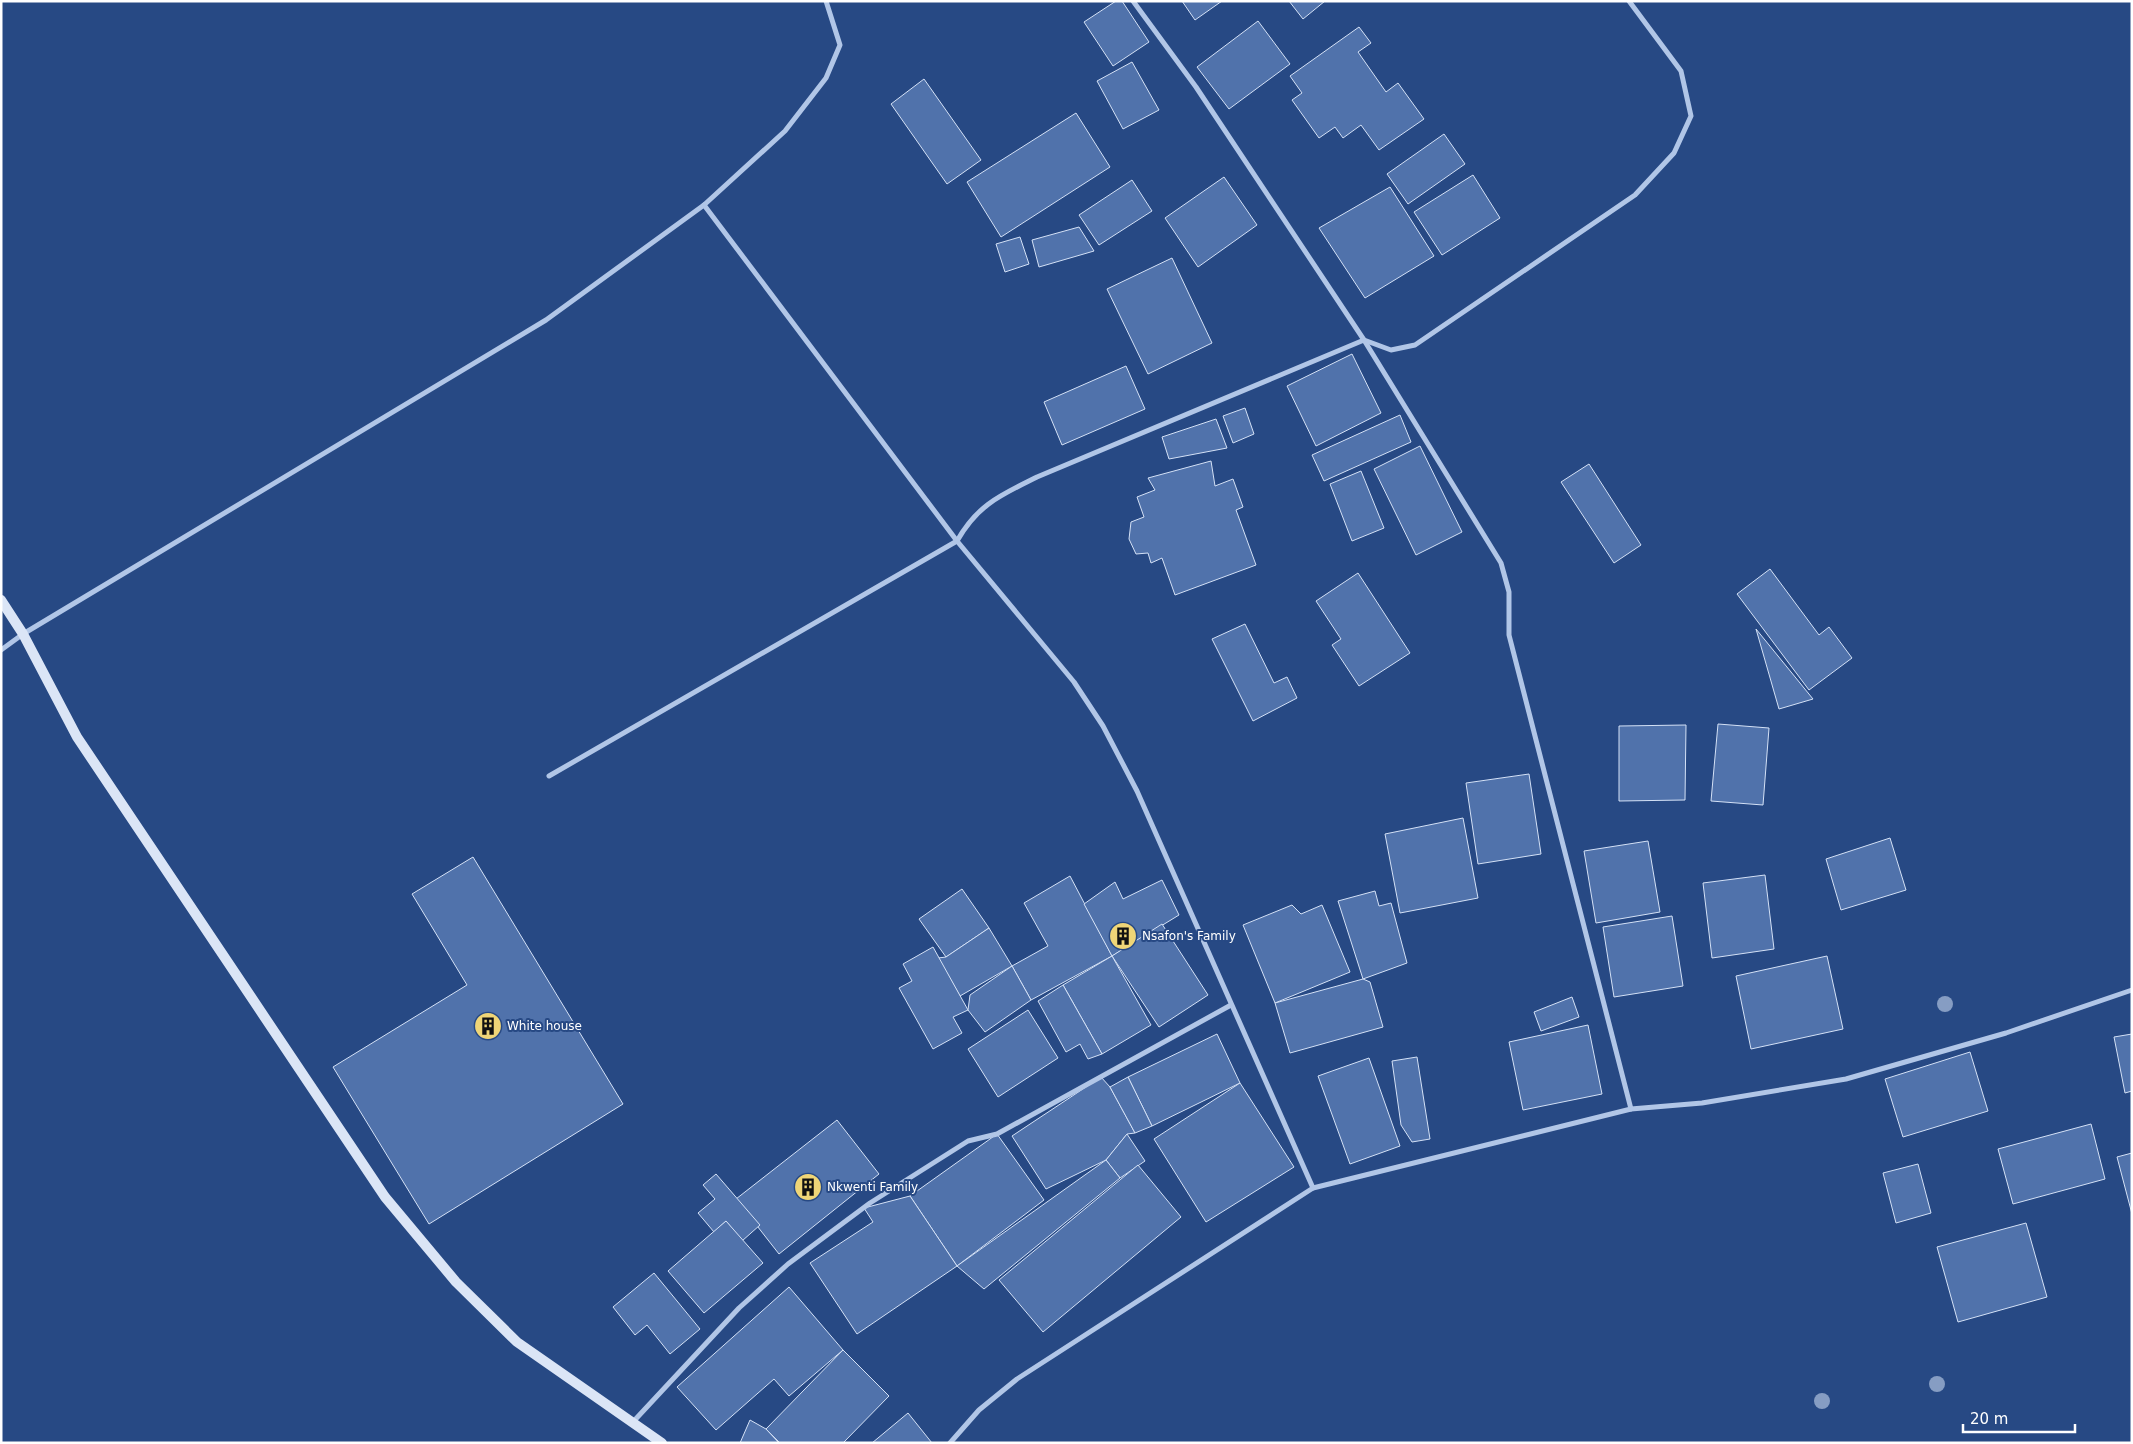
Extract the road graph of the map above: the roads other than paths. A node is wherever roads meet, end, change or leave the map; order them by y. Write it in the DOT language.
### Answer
graph roads {
  1 [pos="826,1"];
  2 [pos="1133,1"];
  3 [pos="1629,1"];
  4 [pos="704,205"];
  5 [pos="1364,340"];
  6 [pos="957,541"];
  7 [pos="1,600"];
  8 [pos="23,634"];
  9 [pos="1,650"];
  10 [pos="550,776"];
  11 [pos="2132,990"];
  12 [pos="1232,1005"];
  13 [pos="1631,1109"];
  14 [pos="1313,1188"];
  15 [pos="632,1423"];
  16 [pos="662,1443"];
  17 [pos="950,1443"];
  1 -- 4 [label="street"];
  2 -- 5 [label="street"];
  3 -- 5 [label="street"];
  4 -- 6 [label="street"];
  4 -- 8 [label="street"];
  5 -- 6 [label="street"];
  5 -- 13 [label="street"];
  6 -- 10 [label="street"];
  6 -- 12 [label="street"];
  7 -- 8 [label="street"];
  8 -- 9 [label="street"];
  8 -- 15 [label="street"];
  11 -- 13 [label="street"];
  12 -- 14 [label="street"];
  12 -- 15 [label="street"];
  13 -- 14 [label="street"];
  14 -- 17 [label="street"];
  15 -- 16 [label="street"];
}
